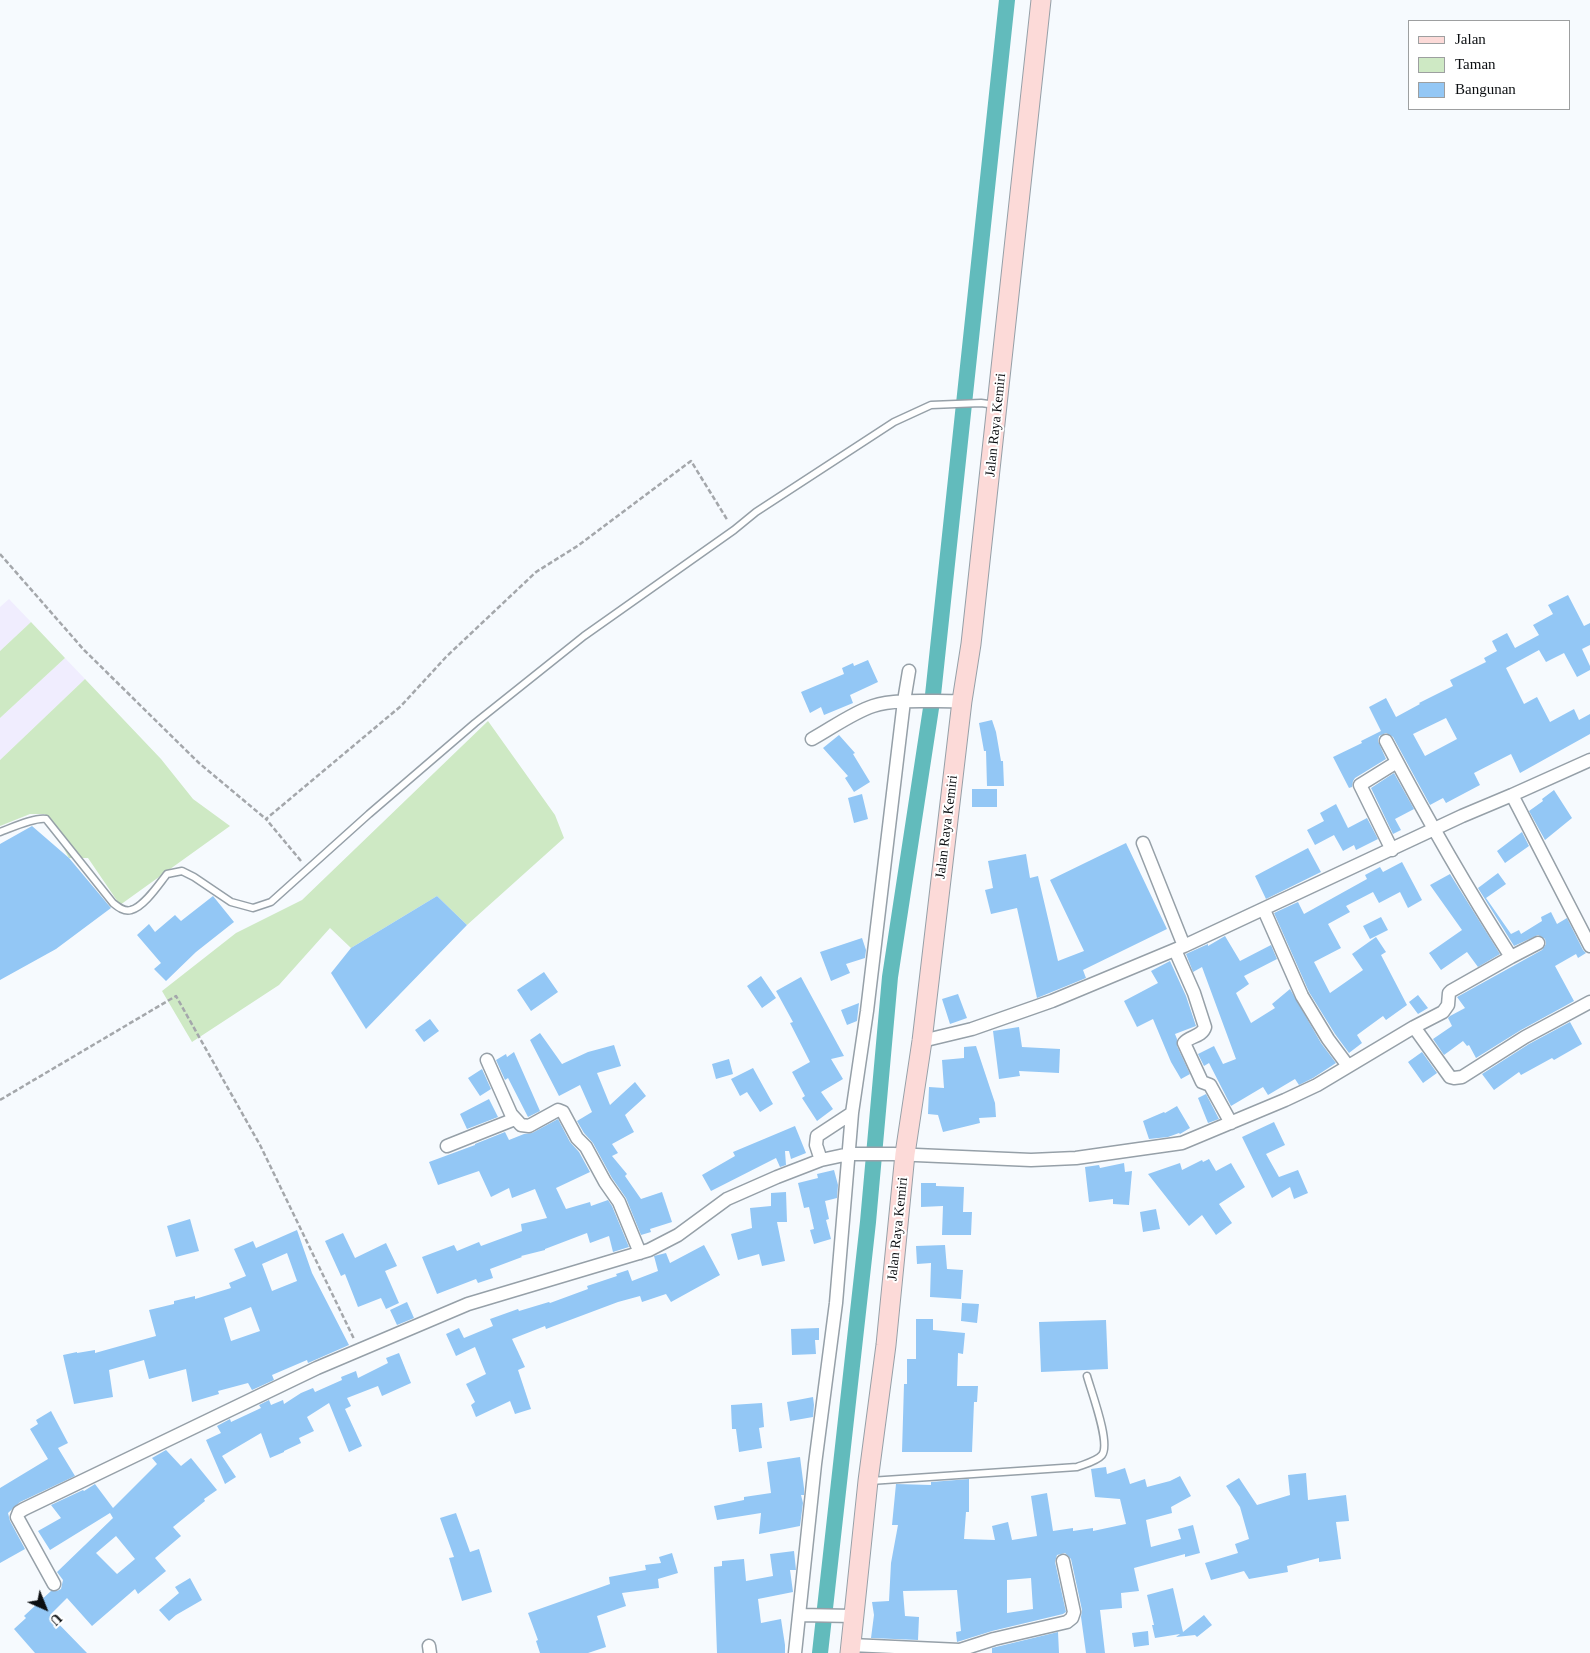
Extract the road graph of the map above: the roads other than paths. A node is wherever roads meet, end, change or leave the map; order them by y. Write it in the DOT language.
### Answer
graph roads {
  1 [pos="1041,0"];
  2 [pos="990,404"];
  3 [pos="909,671"];
  4 [pos="958,701"];
  5 [pos="907,702"];
  6 [pos="812,739"];
  7 [pos="1386,741"];
  8 [pos="1590,760"];
  9 [pos="1398,762"];
  10 [pos="1512,795"];
  11 [pos="1433,830"];
  12 [pos="0,832"];
  13 [pos="1143,843"];
  14 [pos="1392,850"];
  15 [pos="1264,910"];
  16 [pos="1538,943"];
  17 [pos="1590,946"];
  18 [pos="1180,948"];
  19 [pos="1511,957"];
  20 [pos="1590,1002"];
  21 [pos="1414,1027"];
  22 [pos="922,1041"];
  23 [pos="487,1060"];
  24 [pos="1348,1066"];
  25 [pos="852,1113"];
  26 [pos="515,1119"];
  27 [pos="1231,1123"];
  28 [pos="447,1146"];
  29 [pos="852,1154"];
  30 [pos="899,1154"];
  31 [pos="821,1160"];
  32 [pos="640,1253"];
  33 [pos="1087,1376"];
  34 [pos="868,1481"];
  35 [pos="1063,1561"];
  36 [pos="54,1584"];
  37 [pos="801,1615"];
  38 [pos="848,1616"];
  39 [pos="851,1649"];
  40 [pos="795,1653"];
  1 -- 2 [label="main road, Jalan Raya Kemiri"];
  2 -- 4 [label="main road, Jalan Raya Kemiri"];
  2 -- 12 [label="lane"];
  3 -- 5 [label="street"];
  4 -- 5 [label="street"];
  4 -- 22 [label="main road, Jalan Raya Kemiri"];
  5 -- 6 [label="street"];
  5 -- 25 [label="street"];
  7 -- 9 [label="street"];
  8 -- 10 [label="street"];
  9 -- 11 [label="street"];
  9 -- 14 [label="street"];
  10 -- 11 [label="street"];
  10 -- 17 [label="street"];
  11 -- 14 [label="street"];
  11 -- 19 [label="street"];
  13 -- 18 [label="street"];
  14 -- 15 [label="street"];
  15 -- 18 [label="street"];
  15 -- 24 [label="street"];
  16 -- 19 [label="street"];
  18 -- 22 [label="street"];
  18 -- 27 [label="street"];
  19 -- 21 [label="street"];
  20 -- 21 [label="street"];
  21 -- 24 [label="street"];
  22 -- 30 [label="main road, Jalan Raya Kemiri"];
  23 -- 26 [label="street"];
  24 -- 27 [label="street"];
  25 -- 29 [label="street"];
  25 -- 31 [label="street"];
  26 -- 28 [label="street"];
  26 -- 32 [label="street"];
  27 -- 30 [label="street"];
  29 -- 30 [label="street"];
  29 -- 31 [label="street"];
  29 -- 37 [label="street"];
  30 -- 34 [label="main road, Jalan Raya Kemiri"];
  31 -- 32 [label="street"];
  32 -- 36 [label="street"];
  33 -- 34 [label="lane"];
  34 -- 38 [label="main road, Jalan Raya Kemiri"];
  35 -- 39 [label="street"];
  37 -- 38 [label="street"];
  37 -- 40 [label="street"];
  38 -- 39 [label="main road, Jalan Raya Kemiri"];
}
